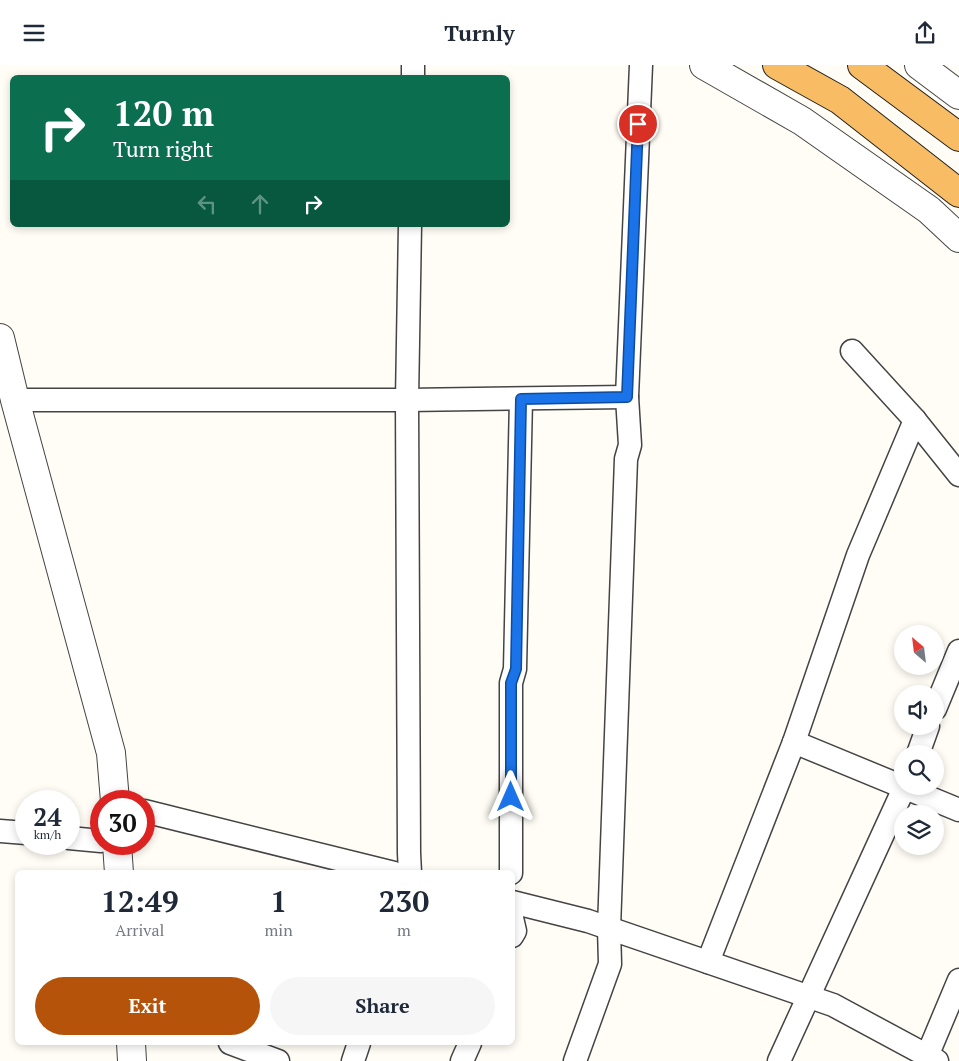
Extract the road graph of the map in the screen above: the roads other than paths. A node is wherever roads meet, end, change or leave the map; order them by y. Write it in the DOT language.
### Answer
graph roads {
  1 [pos="641,65"];
  2 [pos="704,65"];
  3 [pos="777,65"];
  4 [pos="862,65"];
  5 [pos="919,65"];
  6 [pos="959,95"];
  7 [pos="959,137"];
  8 [pos="959,193"];
  9 [pos="410,227"];
  10 [pos="959,238"];
  11 [pos="0,338"];
  12 [pos="852,351"];
  13 [pos="627,397"];
  14 [pos="521,399"];
  15 [pos="15,400"];
  16 [pos="407,400"];
  17 [pos="915,420"];
  18 [pos="959,475"];
  19 [pos="959,651"];
  20 [pos="944,687"];
  21 [pos="794,742"];
  22 [pos="894,783"];
  23 [pos="114,790"];
  24 [pos="901,795"];
  25 [pos="924,795"];
  26 [pos="959,810"];
  27 [pos="155,814"];
  28 [pos="0,831"];
  29 [pos="15,832"];
  30 [pos="119,855"];
  31 [pos="120,870"];
  32 [pos="382,870"];
  33 [pos="410,870"];
  34 [pos="511,870"];
  35 [pos="515,903"];
  36 [pos="609,928"];
  37 [pos="708,962"];
  38 [pos="959,980"];
  39 [pos="809,997"];
  40 [pos="131,1045"];
  41 [pos="235,1045"];
  42 [pos="358,1045"];
  43 [pos="469,1045"];
  44 [pos="930,1059"];
  45 [pos="132,1061"];
  46 [pos="278,1061"];
  47 [pos="353,1061"];
  48 [pos="462,1061"];
  49 [pos="575,1061"];
  50 [pos="779,1061"];
  1 -- 13 [label="street"];
  2 -- 10 [label="street"];
  3 -- 8 [label="highway"];
  4 -- 7 [label="highway"];
  5 -- 6 [label="street"];
  9 -- 16 [label="street"];
  11 -- 15 [label="street"];
  12 -- 17 [label="street"];
  13 -- 14 [label="street"];
  13 -- 36 [label="street"];
  14 -- 16 [label="street"];
  14 -- 34 [label="street"];
  15 -- 16 [label="street"];
  15 -- 23 [label="street"];
  16 -- 33 [label="street"];
  17 -- 18 [label="street"];
  17 -- 21 [label="street"];
  19 -- 20 [label="street"];
  21 -- 22 [label="street"];
  21 -- 37 [label="street"];
  24 -- 39 [label="street"];
  25 -- 26 [label="street"];
  27 -- 32 [label="street"];
  28 -- 29 [label="street"];
  30 -- 31 [label="street"];
  35 -- 36 [label="street"];
  36 -- 37 [label="street"];
  36 -- 49 [label="street"];
  37 -- 39 [label="street"];
  38 -- 44 [label="street"];
  39 -- 44 [label="street"];
  39 -- 50 [label="street"];
  40 -- 45 [label="street"];
  41 -- 46 [label="street"];
  42 -- 47 [label="street"];
  43 -- 48 [label="street"];
}
